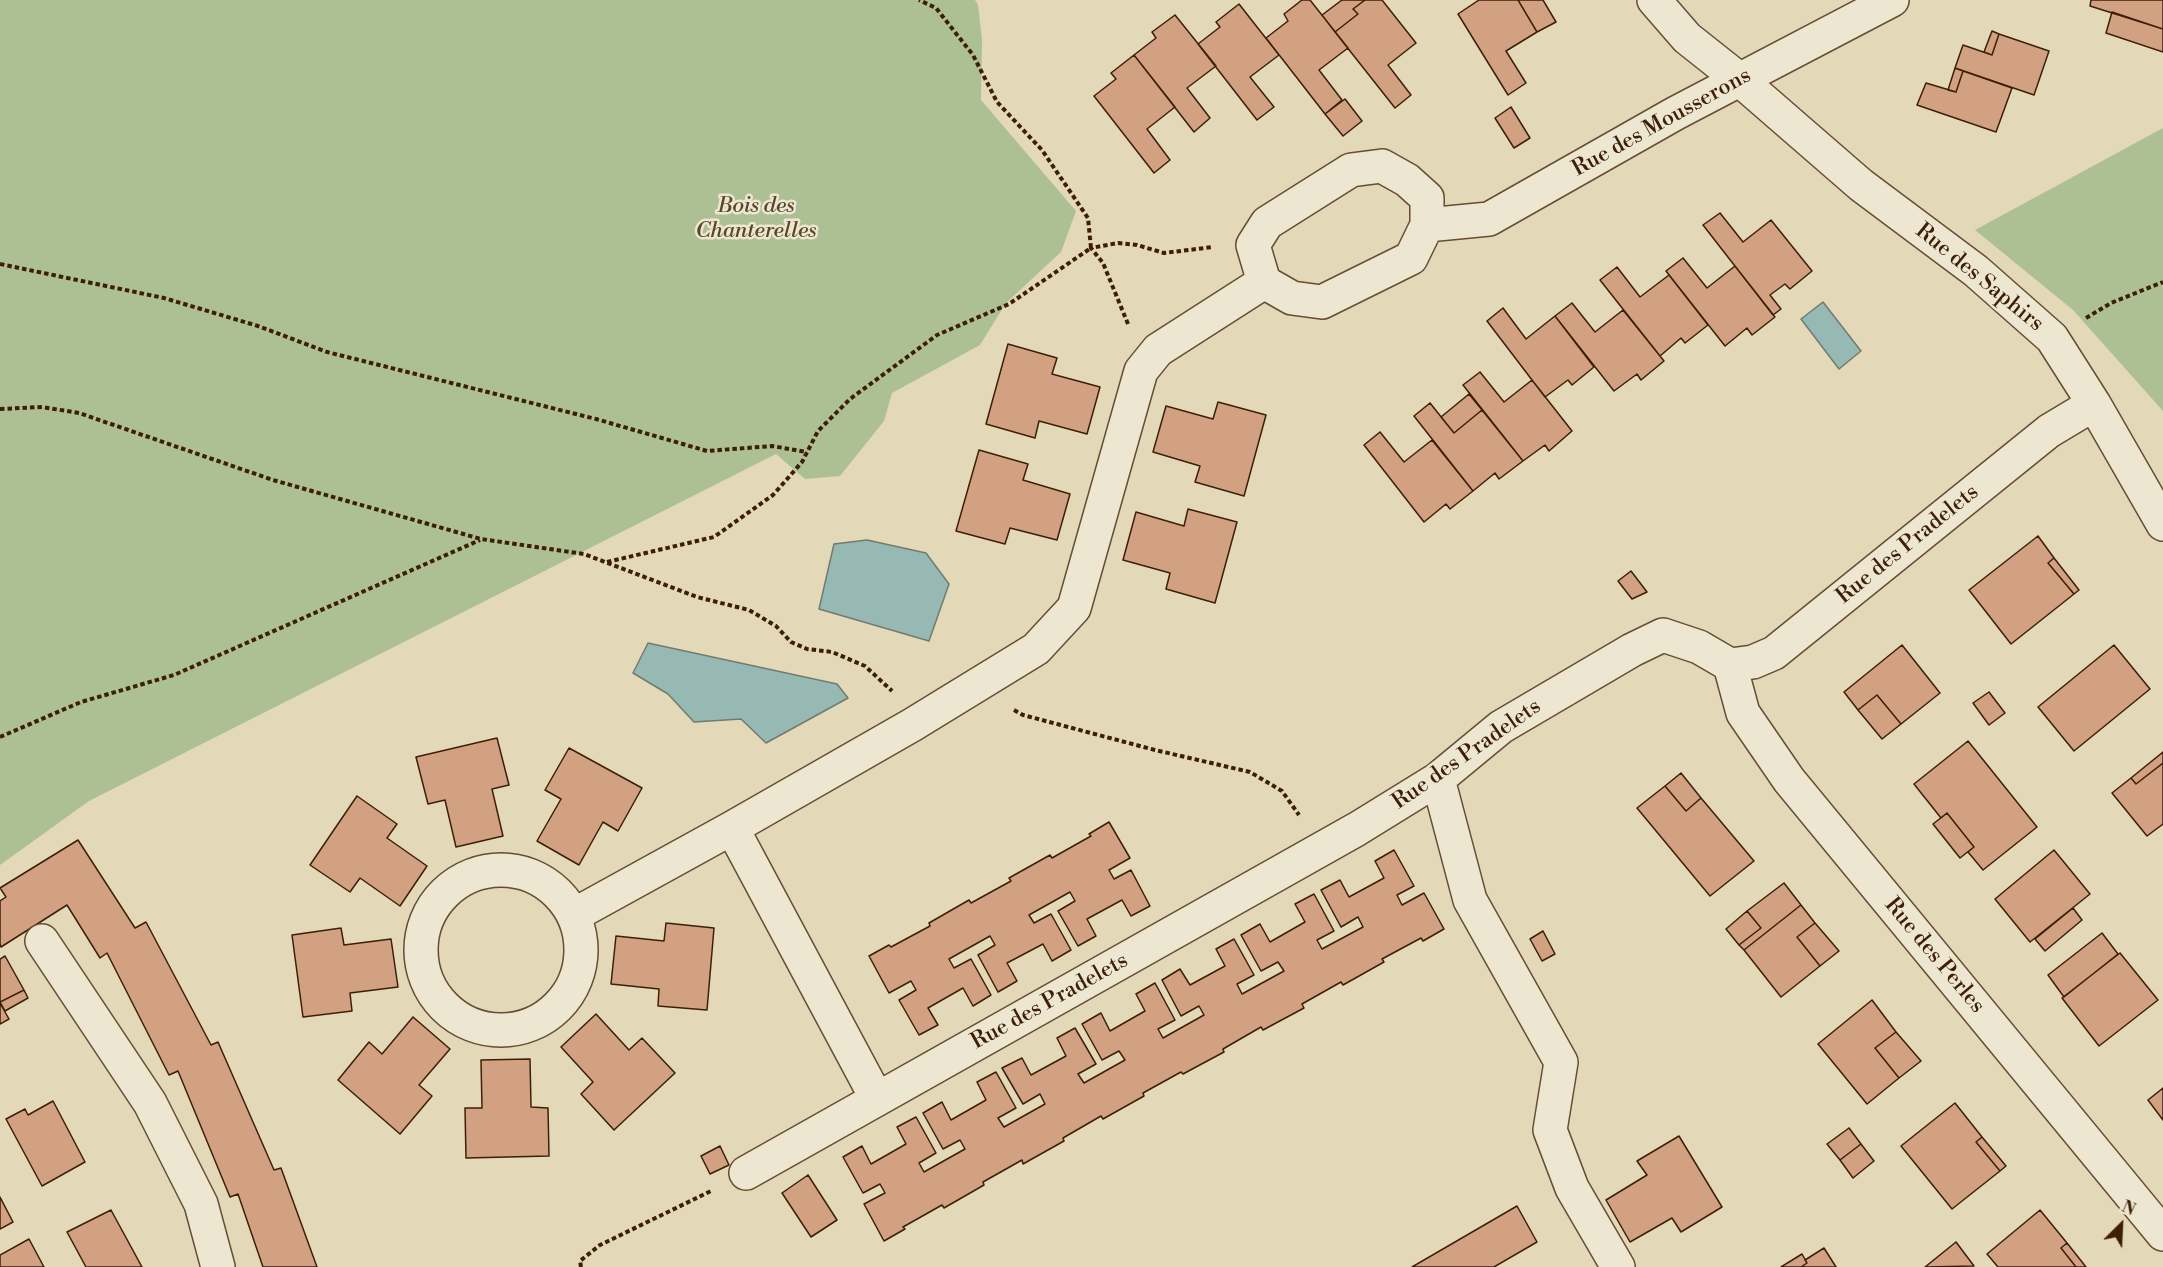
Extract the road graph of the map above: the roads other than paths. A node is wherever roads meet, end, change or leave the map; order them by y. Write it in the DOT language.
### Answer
graph roads {
  1 [pos="1654,0"];
  2 [pos="1892,0"];
  3 [pos="1740,80"];
  4 [pos="1427,225"];
  5 [pos="1264,282"];
  6 [pos="2094,404"];
  7 [pos="2163,524"];
  8 [pos="1730,665"];
  9 [pos="1438,780"];
  10 [pos="732,828"];
  11 [pos="574,915"];
  12 [pos="42,941"];
  13 [pos="877,1099"];
  14 [pos="746,1173"];
  15 [pos="2163,1234"];
  16 [pos="218,1267"];
  17 [pos="1618,1267"];
  1 -- 3 [label="street, Rue des Saphirs"];
  2 -- 3 [label="street, Rue des Mousserons"];
  3 -- 4 [label="street, Rue des Mousserons"];
  3 -- 6 [label="street, Rue des Saphirs"];
  4 -- 5 [label="street"];
  4 -- 5 [label="street"];
  5 -- 10 [label="street"];
  6 -- 7 [label="street, Rue des Saphirs"];
  6 -- 8 [label="street, Rue des Pradelets"];
  8 -- 9 [label="street, Rue des Pradelets"];
  8 -- 15 [label="street, Rue des Perles"];
  9 -- 13 [label="street, Rue des Pradelets"];
  9 -- 17 [label="street"];
  10 -- 11 [label="street"];
  10 -- 13 [label="street"];
  11 -- 11 [label="street"];
  12 -- 16 [label="street"];
  13 -- 14 [label="street, Rue des Pradelets"];
}
